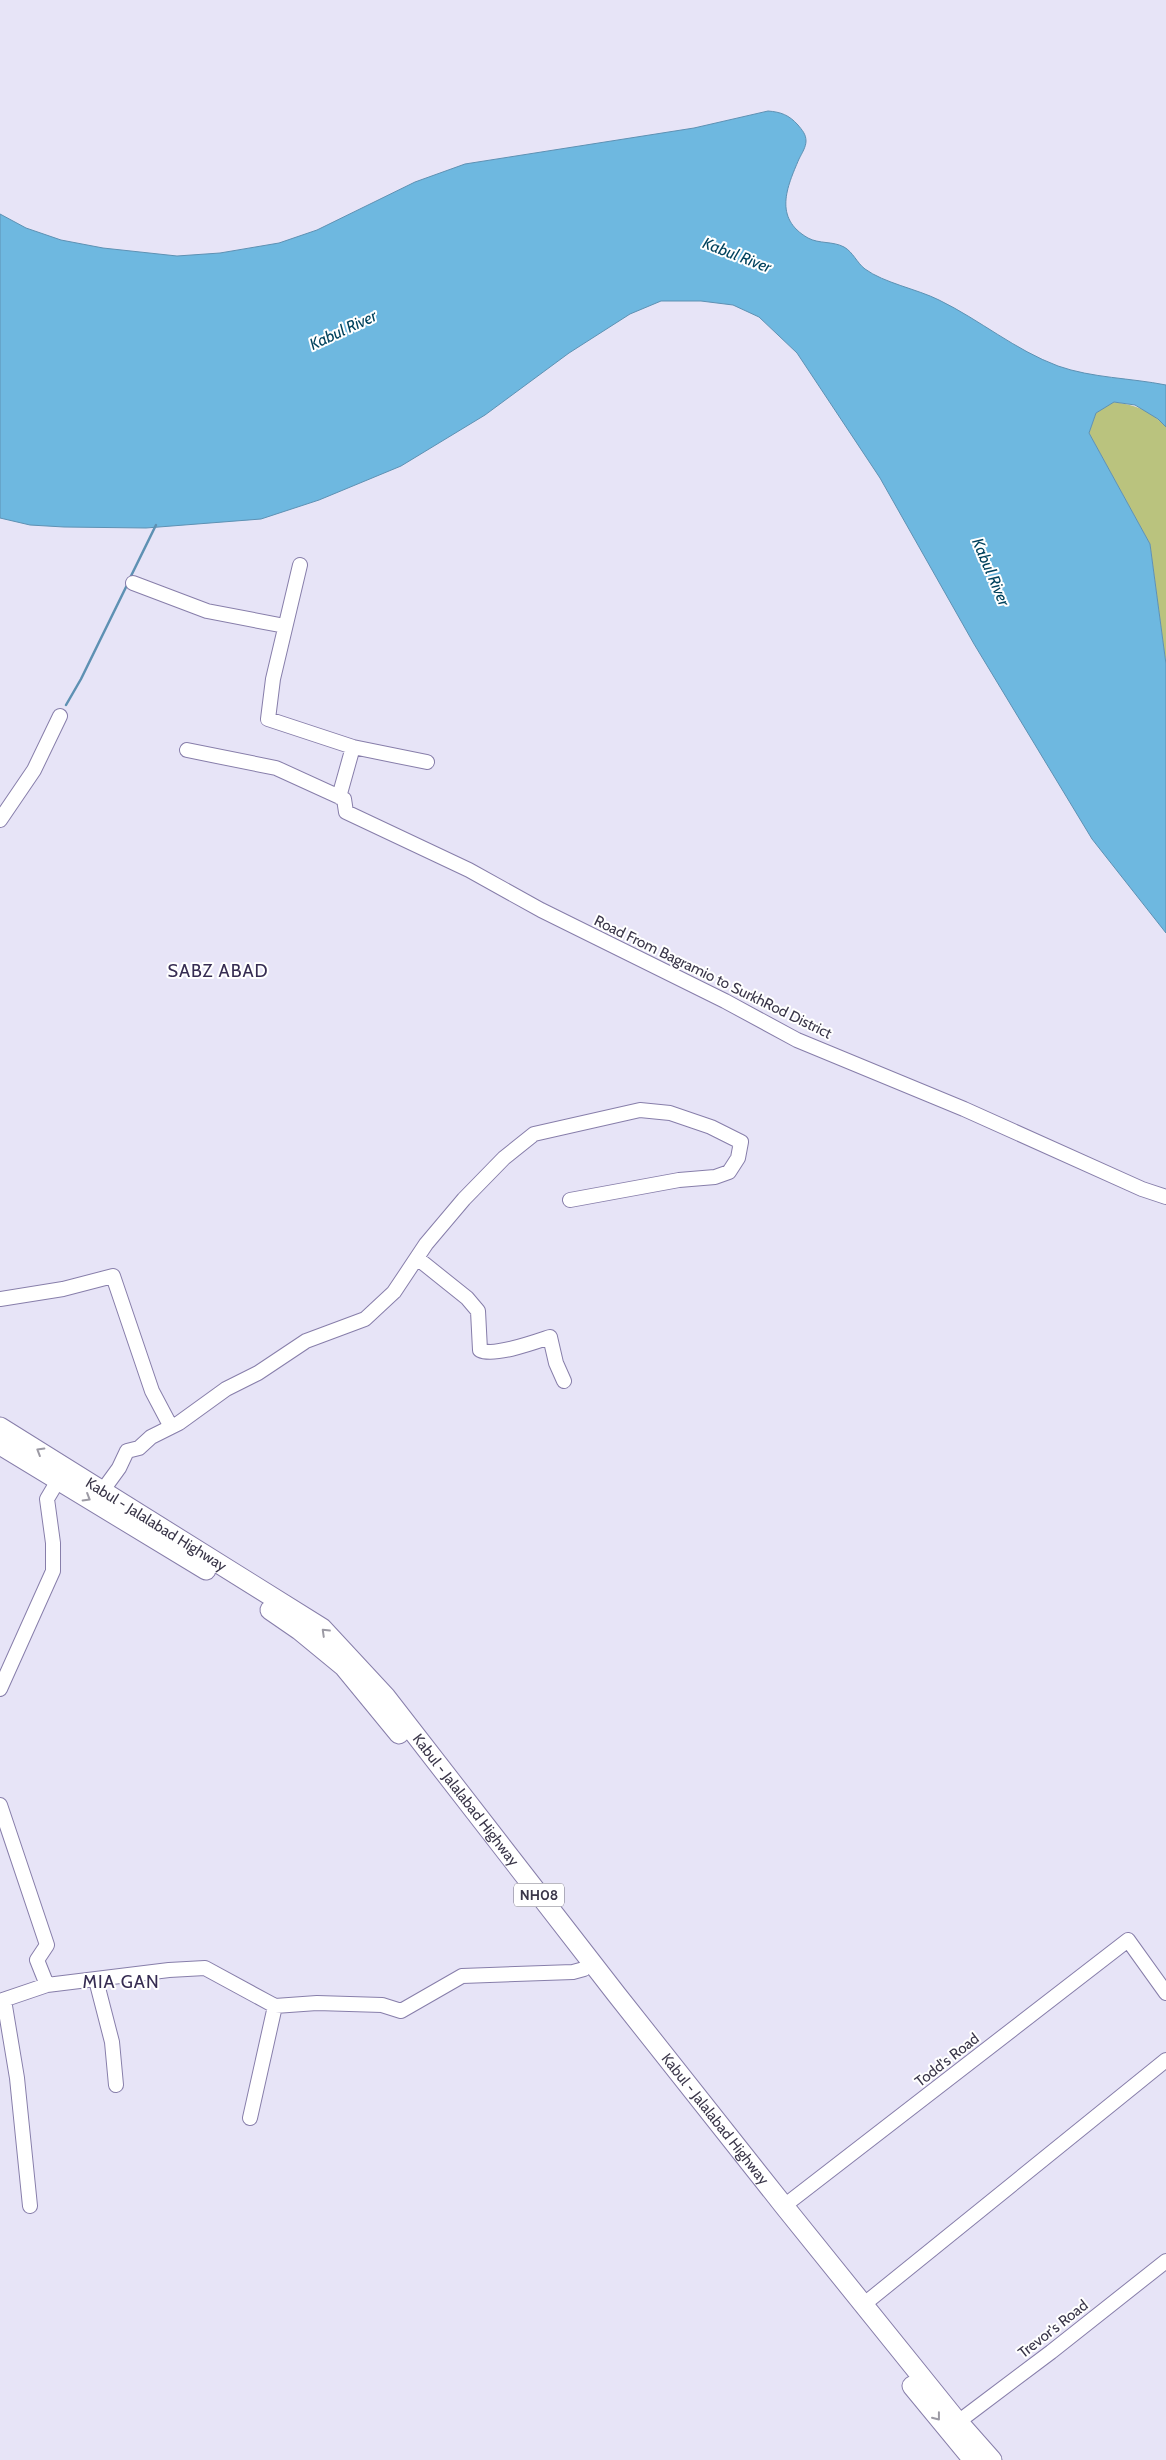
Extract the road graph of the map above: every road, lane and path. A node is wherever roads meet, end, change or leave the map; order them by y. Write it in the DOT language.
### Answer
graph roads {
  1 [pos="300,565"];
  2 [pos="133,583"];
  3 [pos="285,626"];
  4 [pos="60,716"];
  5 [pos="353,748"];
  6 [pos="187,750"];
  7 [pos="427,762"];
  8 [pos="341,798"];
  9 [pos="0,820"];
  10 [pos="1166,1197"];
  11 [pos="570,1200"];
  12 [pos="417,1258"];
  13 [pos="0,1299"];
  14 [pos="564,1381"];
  15 [pos="171,1427"];
  16 [pos="0,1428"];
  17 [pos="0,1445"];
  18 [pos="62,1474"];
  19 [pos="103,1490"];
  20 [pos="0,1689"];
  21 [pos="0,1805"];
  22 [pos="584,1969"];
  23 [pos="96,1980"];
  24 [pos="47,1985"];
  25 [pos="1166,1993"];
  26 [pos="2,2000"];
  27 [pos="274,2006"];
  28 [pos="1166,2060"];
  29 [pos="116,2085"];
  30 [pos="250,2118"];
  31 [pos="30,2206"];
  32 [pos="784,2206"];
  33 [pos="1166,2261"];
  34 [pos="863,2305"];
  35 [pos="958,2422"];
  36 [pos="973,2460"];
  37 [pos="992,2460"];
  1 -- 3 [label="street"];
  2 -- 3 [label="street"];
  3 -- 5 [label="street"];
  4 -- 9 [label="street"];
  5 -- 7 [label="street"];
  5 -- 8 [label="street"];
  6 -- 8 [label="street"];
  8 -- 10 [label="street, Road From Bagramio to SurkhRod District"];
  11 -- 12 [label="street"];
  12 -- 14 [label="street"];
  12 -- 15 [label="street"];
  13 -- 15 [label="street"];
  15 -- 19 [label="street"];
  18 -- 16 [label="highway, Kabul - Jalalabad Highway / NH08, one-way"];
  17 -- 18 [label="highway, Kabul - Jalalabad Highway / NH08"];
  18 -- 19 [label="highway, Kabul - Jalalabad Highway / NH08"];
  18 -- 20 [label="street"];
  18 -- 22 [label="highway, Kabul - Jalalabad Highway / NH08, one-way"];
  32 -- 19 [label="highway, Kabul - Jalalabad Highway / NH08, one-way"];
  21 -- 24 [label="street"];
  22 -- 27 [label="street"];
  22 -- 36 [label="highway, Kabul - Jalalabad Highway / NH08, one-way"];
  23 -- 24 [label="street"];
  23 -- 27 [label="street"];
  23 -- 29 [label="street"];
  24 -- 26 [label="street"];
  25 -- 32 [label="street, Todd's Road"];
  26 -- 31 [label="street"];
  27 -- 30 [label="street"];
  28 -- 34 [label="street"];
  32 -- 34 [label="highway, Kabul - Jalalabad Highway / NH08"];
  33 -- 35 [label="street, Trevor's Road"];
  34 -- 35 [label="highway, Kabul - Jalalabad Highway / NH08"];
  35 -- 37 [label="highway, Kabul - Jalalabad Highway / NH08"];
}
